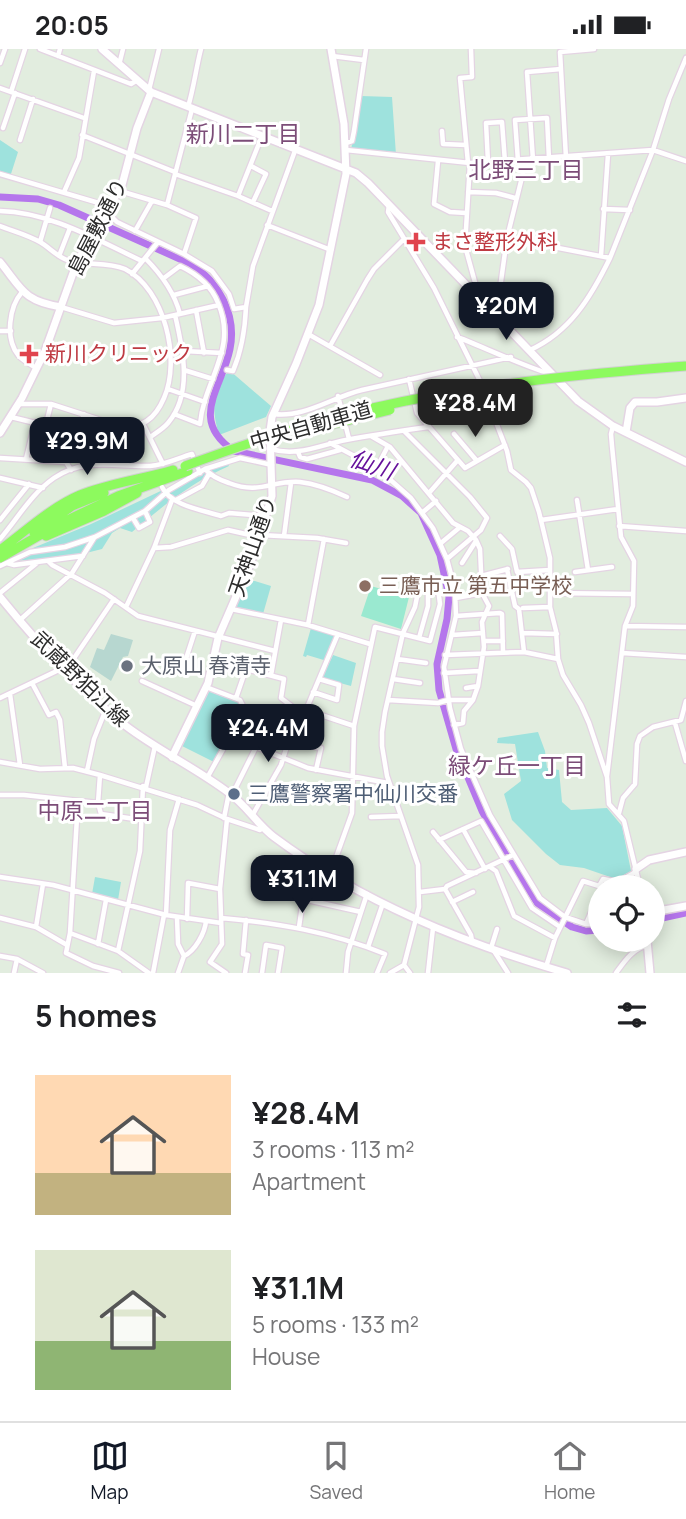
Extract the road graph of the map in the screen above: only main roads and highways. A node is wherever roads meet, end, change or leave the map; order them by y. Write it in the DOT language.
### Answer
graph roads {
  1 [pos="102,49"];
  2 [pos="331,53"];
  3 [pos="150,92"];
  4 [pos="346,168"];
  5 [pos="0,263"];
  6 [pos="61,307"];
  7 [pos="686,366"];
  8 [pos="686,372"];
  9 [pos="686,398"];
  10 [pos="0,432"];
  11 [pos="626,432"];
  12 [pos="686,462"];
  13 [pos="186,468"];
  14 [pos="170,477"];
  15 [pos="0,550"];
  16 [pos="12,551"];
  17 [pos="3,561"];
  18 [pos="0,595"];
  19 [pos="172,757"];
  20 [pos="686,852"];
  21 [pos="636,869"];
  22 [pos="686,906"];
  23 [pos="665,910"];
  24 [pos="648,952"];
  25 [pos="567,973"];
  26 [pos="650,973"];
  1 -- 3 [label="main road"];
  2 -- 4 [label="main road, 天神山通り"];
  3 -- 4 [label="main road"];
  3 -- 6 [label="main road, 島屋敷通り"];
  4 -- 11 [label="main road"];
  4 -- 19 [label="main road, 天神山通り"];
  5 -- 6 [label="main road"];
  6 -- 10 [label="main road, 島屋敷通り"];
  7 -- 13 [label="highway, 中央自動車道, bridge"];
  8 -- 13 [label="highway, 中央自動車道, bridge"];
  9 -- 11 [label="main road"];
  11 -- 12 [label="main road"];
  13 -- 14 [label="highway, 中央自動車道"];
  13 -- 15 [label="highway, 中央自動車道"];
  14 -- 16 [label="highway"];
  14 -- 16 [label="highway"];
  16 -- 17 [label="highway"];
  18 -- 19 [label="main road, 武蔵野狛江線"];
  19 -- 25 [label="main road, 武蔵野狛江線"];
  20 -- 21 [label="main road"];
  22 -- 23 [label="main road"];
  24 -- 26 [label="main road"];
}
